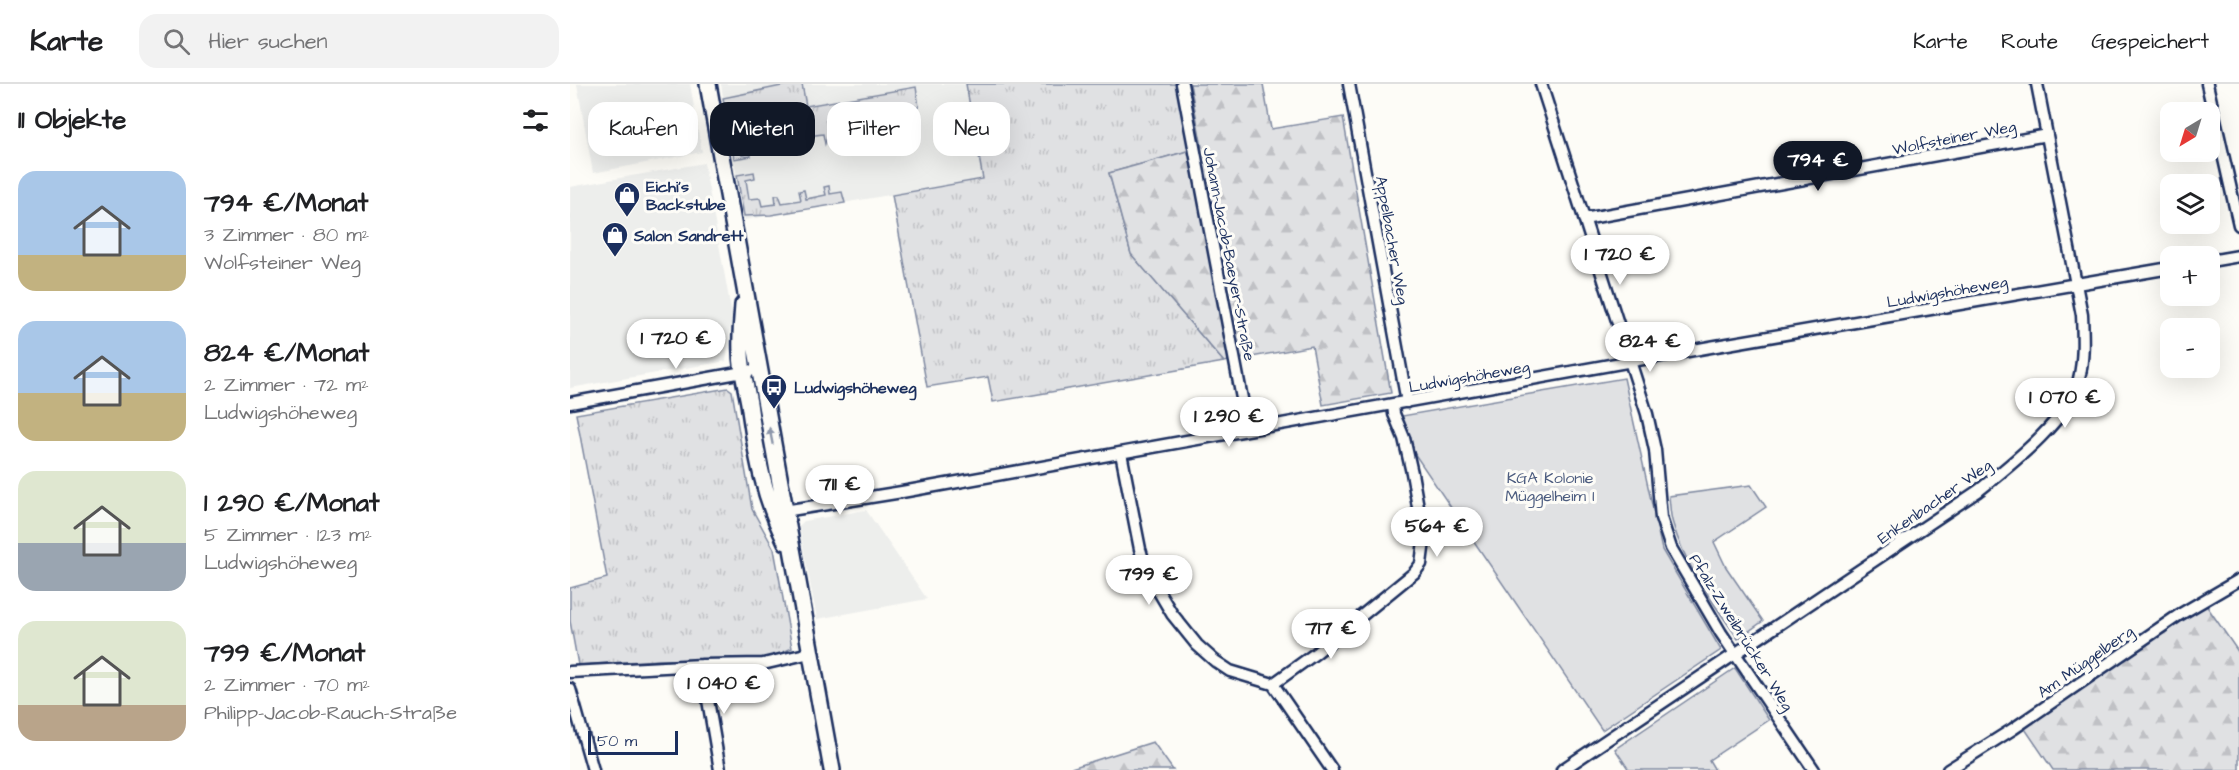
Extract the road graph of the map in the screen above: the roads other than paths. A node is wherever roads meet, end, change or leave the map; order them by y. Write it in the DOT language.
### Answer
graph roads {
  1 [pos="708,84"];
  2 [pos="1182,84"];
  3 [pos="1349,84"];
  4 [pos="1541,84"];
  5 [pos="2037,84"];
  6 [pos="2207,84"];
  7 [pos="2046,135"];
  8 [pos="1584,219"];
  9 [pos="2239,225"];
  10 [pos="2239,256"];
  11 [pos="2220,259"];
  12 [pos="2160,270"];
  13 [pos="2076,284"];
  14 [pos="744,290"];
  15 [pos="1630,363"];
  16 [pos="760,369"];
  17 [pos="743,372"];
  18 [pos="1407,402"];
  19 [pos="570,403"];
  20 [pos="1393,405"];
  21 [pos="1248,430"];
  22 [pos="1121,453"];
  23 [pos="779,512"];
  24 [pos="2239,580"];
  25 [pos="810,653"];
  26 [pos="1736,654"];
  27 [pos="702,665"];
  28 [pos="570,672"];
  29 [pos="1273,684"];
  30 [pos="570,689"];
  31 [pos="593,770"];
  32 [pos="720,770"];
  33 [pos="832,770"];
  34 [pos="1332,770"];
  35 [pos="1562,770"];
  36 [pos="1814,770"];
  37 [pos="1948,770"];
  1 -- 14 [label="main road"];
  2 -- 21 [label="street, Johann-Jacob-Baeyer-Straße"];
  3 -- 18 [label="street, Appelbacher Weg"];
  4 -- 8 [label="street, Pfalz-Zweibrücker Weg"];
  5 -- 7 [label="street, Enkenbacher Weg"];
  6 -- 9 [label="street"];
  7 -- 8 [label="street, Wolfsteiner Weg"];
  7 -- 13 [label="street, Enkenbacher Weg"];
  8 -- 15 [label="street, Pfalz-Zweibrücker Weg"];
  10 -- 11 [label="street"];
  12 -- 13 [label="street, Ludwigshöheweg"];
  13 -- 15 [label="street, Ludwigshöheweg"];
  13 -- 26 [label="street, Enkenbacher Weg"];
  14 -- 16 [label="main road"];
  14 -- 17 [label="main road"];
  15 -- 18 [label="street, Ludwigshöheweg"];
  15 -- 26 [label="street, Pfalz-Zweibrücker Weg"];
  16 -- 17 [label="street"];
  23 -- 16 [label="main road, one-way"];
  17 -- 19 [label="street"];
  17 -- 23 [label="main road"];
  18 -- 20 [label="street, Ludwigshöheweg"];
  20 -- 21 [label="street, Ludwigshöheweg"];
  20 -- 29 [label="street"];
  21 -- 22 [label="street, Ludwigshöheweg"];
  22 -- 23 [label="street, Ludwigshöheweg"];
  22 -- 29 [label="street"];
  23 -- 25 [label="main road"];
  24 -- 37 [label="street, Am Müggelberg"];
  25 -- 27 [label="street"];
  25 -- 33 [label="main road"];
  26 -- 35 [label="street, Enkenbacher Weg"];
  26 -- 36 [label="street, Pfalz-Zweibrücker Weg"];
  27 -- 28 [label="street"];
  27 -- 32 [label="street"];
  29 -- 34 [label="street"];
  30 -- 31 [label="street"];
}
